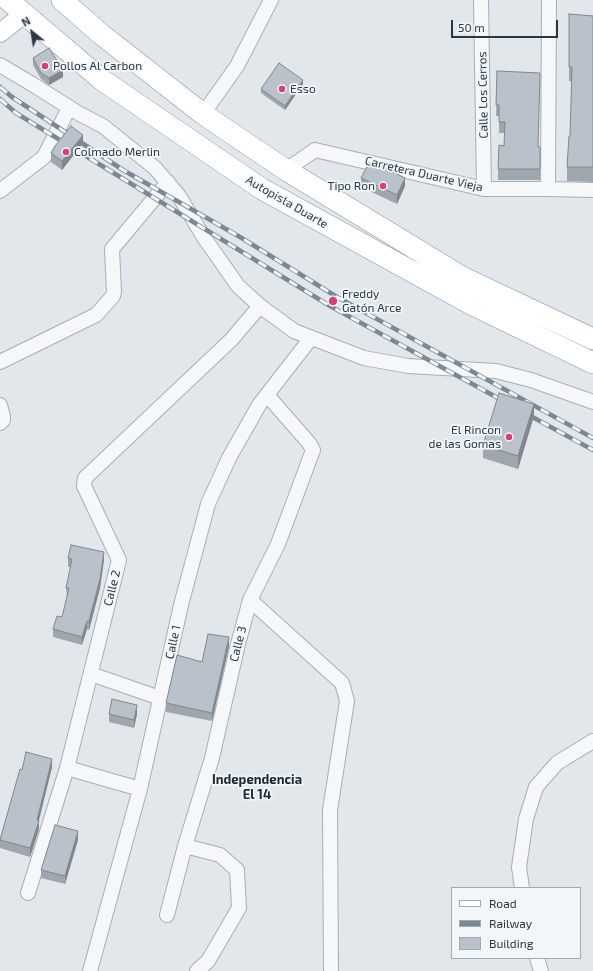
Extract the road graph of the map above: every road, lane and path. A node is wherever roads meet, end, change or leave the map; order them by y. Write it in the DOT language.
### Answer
graph roads {
  1 [pos="8,0"];
  2 [pos="62,0"];
  3 [pos="271,0"];
  4 [pos="481,0"];
  5 [pos="549,0"];
  6 [pos="24,14"];
  7 [pos="0,33"];
  8 [pos="0,65"];
  9 [pos="69,108"];
  10 [pos="203,114"];
  11 [pos="286,170"];
  12 [pos="168,182"];
  13 [pos="484,189"];
  14 [pos="548,189"];
  15 [pos="593,190"];
  16 [pos="0,191"];
  17 [pos="260,306"];
  18 [pos="311,338"];
  19 [pos="593,339"];
  20 [pos="0,362"];
  21 [pos="593,363"];
  22 [pos="267,395"];
  23 [pos="593,402"];
  24 [pos="0,405"];
  25 [pos="0,423"];
  26 [pos="250,600"];
  27 [pos="91,674"];
  28 [pos="160,698"];
  29 [pos="593,741"];
  30 [pos="68,768"];
  31 [pos="140,789"];
  32 [pos="185,846"];
  33 [pos="522,887"];
  34 [pos="28,893"];
  35 [pos="167,915"];
  36 [pos="537,959"];
  37 [pos="90,971"];
  38 [pos="197,971"];
  39 [pos="331,971"];
  40 [pos="541,971"];
  1 -- 6 [label="highway, Autopista Duarte"];
  2 -- 10 [label="highway"];
  3 -- 10 [label="street"];
  4 -- 13 [label="street, Calle Los Cerros"];
  5 -- 14 [label="street"];
  6 -- 7 [label="main road"];
  6 -- 21 [label="highway, Autopista Duarte"];
  8 -- 9 [label="street"];
  9 -- 12 [label="street"];
  9 -- 16 [label="street"];
  10 -- 11 [label="highway"];
  11 -- 13 [label="street, Carretera Duarte Vieja"];
  11 -- 19 [label="highway"];
  12 -- 17 [label="street"];
  12 -- 20 [label="street"];
  13 -- 14 [label="street, Carretera Duarte Vieja"];
  14 -- 15 [label="street, Carretera Duarte Vieja"];
  17 -- 18 [label="street"];
  17 -- 27 [label="street, Calle 2"];
  18 -- 22 [label="street, Calle 1"];
  18 -- 23 [label="street"];
  22 -- 26 [label="street, Calle 3"];
  22 -- 28 [label="street, Calle 1"];
  24 -- 25 [label="street"];
  26 -- 32 [label="street, Calle 3"];
  26 -- 39 [label="street"];
  27 -- 28 [label="street"];
  27 -- 30 [label="street, Calle 2"];
  28 -- 31 [label="street, Calle 1"];
  29 -- 33 [label="street"];
  30 -- 31 [label="street"];
  30 -- 34 [label="street, Calle 2"];
  31 -- 37 [label="street, Calle 1"];
  32 -- 35 [label="street, Calle 3"];
  32 -- 38 [label="street"];
  36 -- 40 [label="street"];
}
